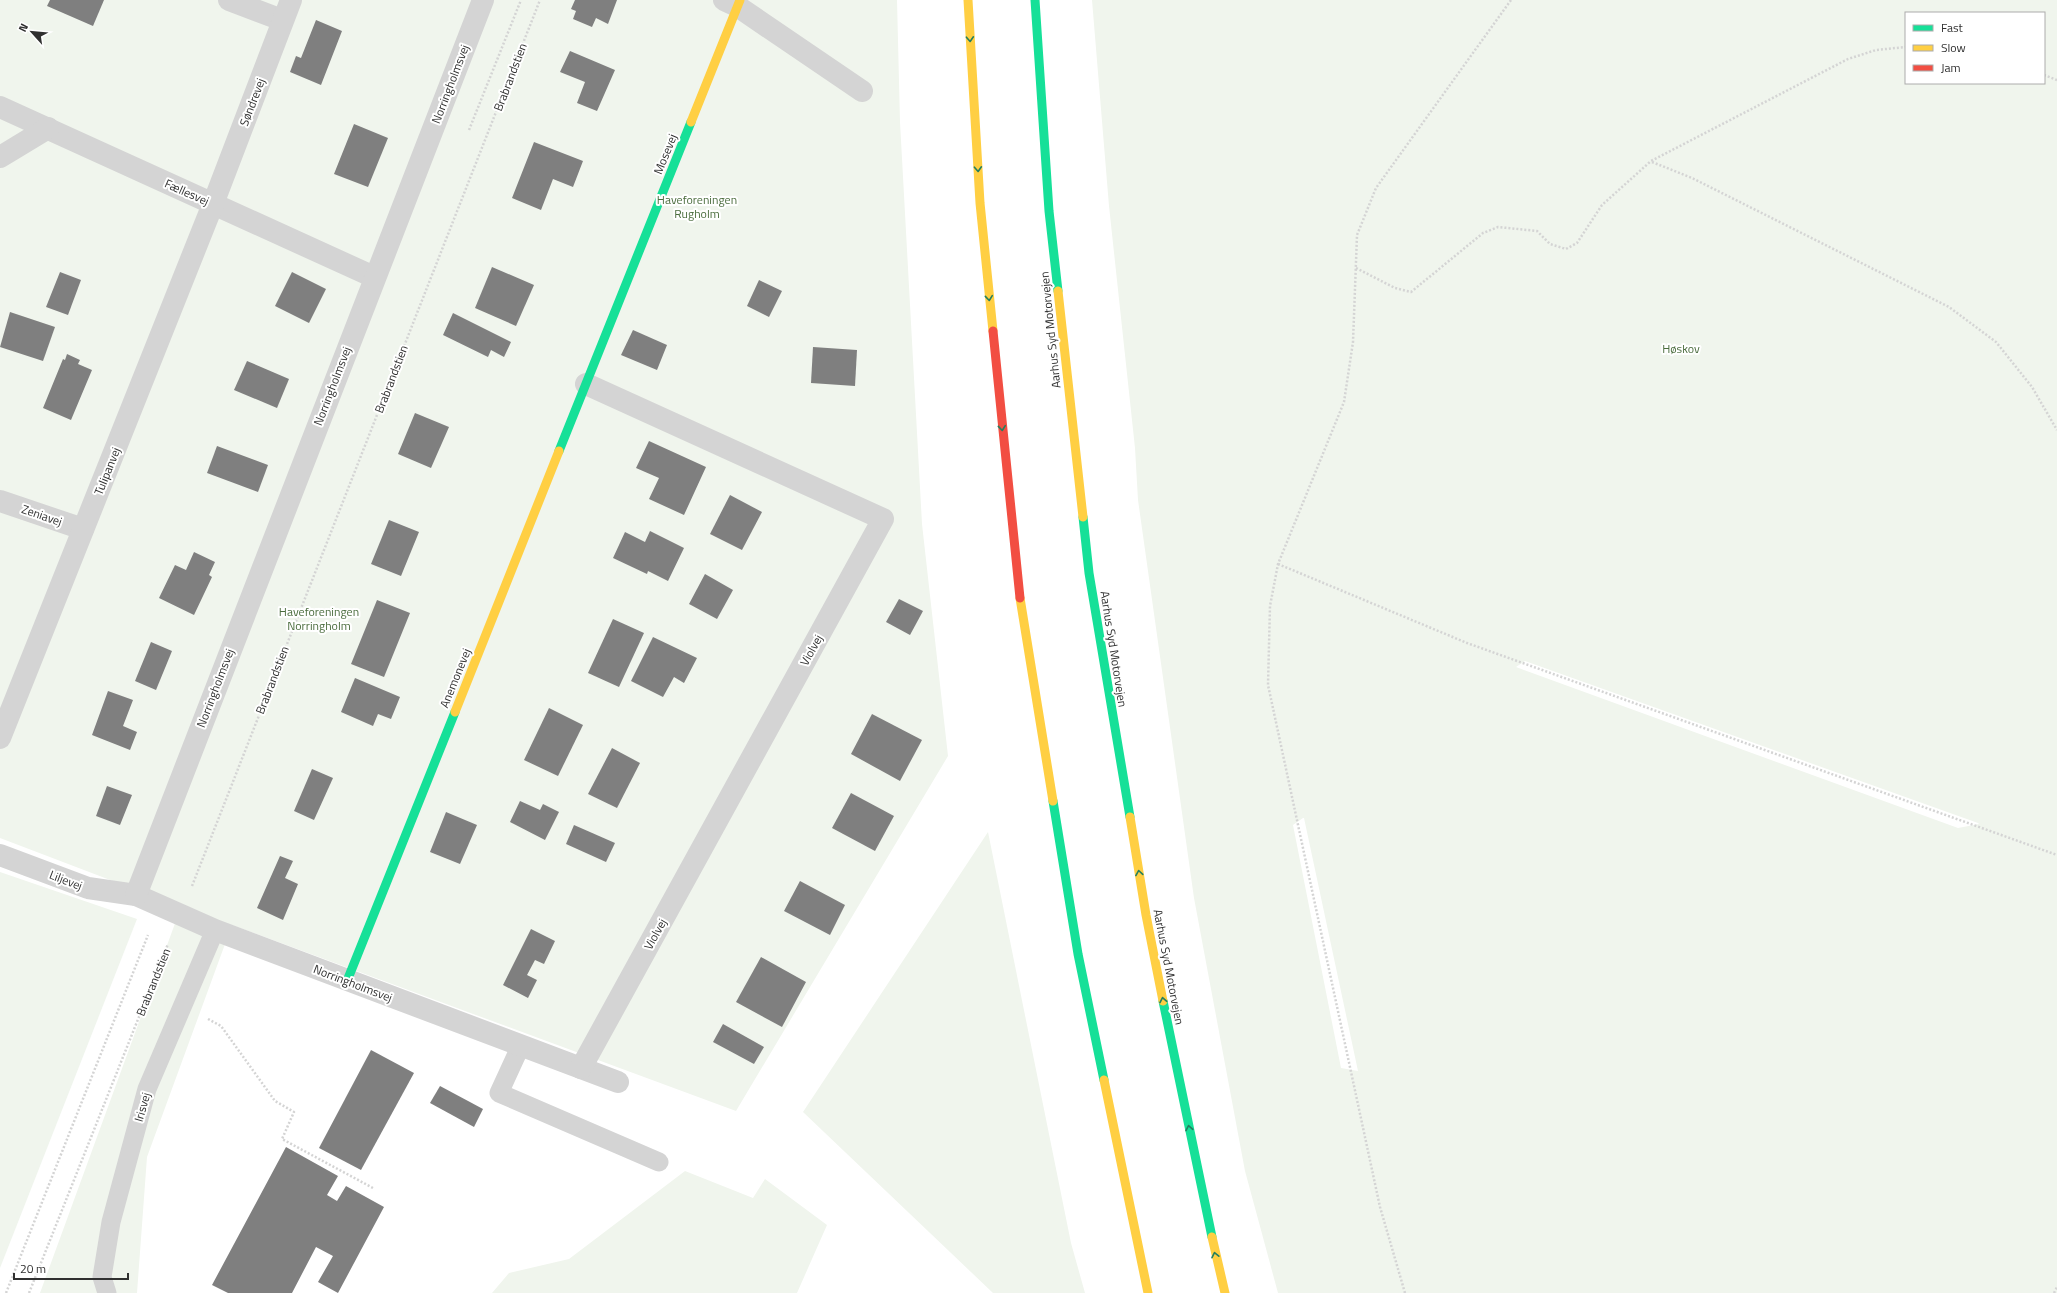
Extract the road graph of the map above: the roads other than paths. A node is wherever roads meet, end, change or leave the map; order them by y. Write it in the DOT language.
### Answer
graph roads {
  1 [pos="229,0"];
  2 [pos="291,0"];
  3 [pos="483,0"];
  4 [pos="968,0"];
  5 [pos="1036,0"];
  6 [pos="734,2"];
  7 [pos="282,20"];
  8 [pos="862,91"];
  9 [pos="0,107"];
  10 [pos="48,128"];
  11 [pos="0,157"];
  12 [pos="213,204"];
  13 [pos="374,277"];
  14 [pos="586,384"];
  15 [pos="0,501"];
  16 [pos="83,529"];
  17 [pos="0,738"];
  18 [pos="0,855"];
  19 [pos="136,895"];
  20 [pos="215,930"];
  21 [pos="347,981"];
  22 [pos="521,1045"];
  23 [pos="581,1068"];
  24 [pos="618,1082"];
  25 [pos="659,1162"];
  26 [pos="107,1293"];
  27 [pos="1148,1293"];
  28 [pos="1225,1293"];
  1 -- 7 [label="street"];
  2 -- 7 [label="street, Søndrevej"];
  3 -- 13 [label="street, Norringholmsvej"];
  4 -- 27 [label="main road, one-way"];
  28 -- 5 [label="main road, Aarhus Syd Motorvejen, one-way"];
  6 -- 8 [label="street"];
  6 -- 14 [label="main road, Mosevej"];
  7 -- 12 [label="street, Søndrevej"];
  9 -- 10 [label="street, Fællesvej"];
  10 -- 11 [label="street"];
  10 -- 12 [label="street, Fællesvej"];
  12 -- 13 [label="street, Fællesvej"];
  12 -- 16 [label="street, Tulipanvej"];
  13 -- 19 [label="street, Norringholmsvej"];
  14 -- 21 [label="main road, Anemonevej"];
  14 -- 23 [label="street, Violvej"];
  15 -- 16 [label="street, Zeniavej"];
  16 -- 17 [label="street, Tulipanvej"];
  18 -- 19 [label="street, Liljevej"];
  19 -- 20 [label="street, Norringholmsvej"];
  20 -- 21 [label="street, Norringholmsvej"];
  20 -- 26 [label="lane, Irisvej"];
  21 -- 22 [label="street, Norringholmsvej"];
  22 -- 23 [label="street, Norringholmsvej"];
  22 -- 25 [label="lane"];
  23 -- 24 [label="street, Norringholmsvej"];
}
